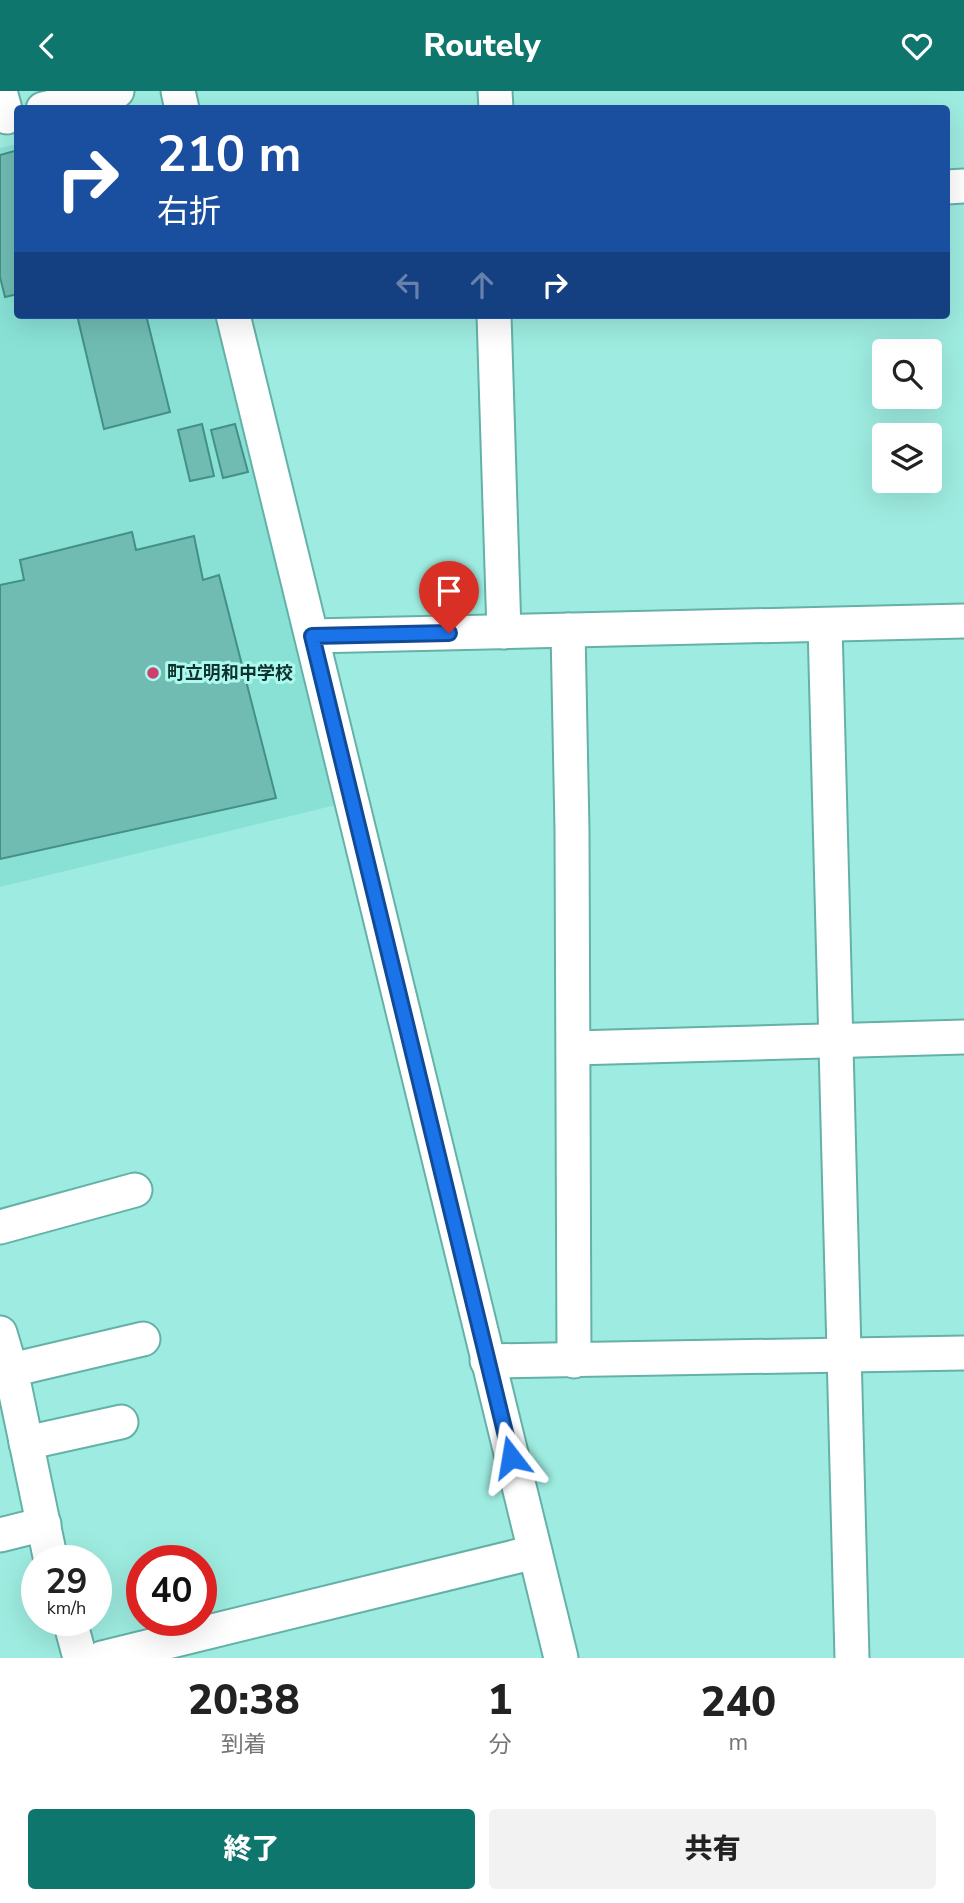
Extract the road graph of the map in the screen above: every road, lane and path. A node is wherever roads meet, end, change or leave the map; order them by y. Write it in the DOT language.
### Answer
graph roads {
  1 [pos="117,91"];
  2 [pos="59,105"];
  3 [pos="234,319"];
  4 [pos="494,319"];
  5 [pos="964,621"];
  6 [pos="825,625"];
  7 [pos="568,630"];
  8 [pos="504,632"];
  9 [pos="312,636"];
  10 [pos="964,1037"];
  11 [pos="835,1039"];
  12 [pos="574,1048"];
  13 [pos="135,1189"];
  14 [pos="0,1227"];
  15 [pos="0,1333"];
  16 [pos="143,1339"];
  17 [pos="964,1353"];
  18 [pos="845,1356"];
  19 [pos="487,1361"];
  20 [pos="574,1361"];
  21 [pos="11,1370"];
  22 [pos="121,1422"];
  23 [pos="26,1443"];
  24 [pos="44,1524"];
  25 [pos="0,1535"];
  26 [pos="48,1545"];
  27 [pos="536,1552"];
  28 [pos="74,1636"];
  29 [pos="80,1658"];
  30 [pos="102,1658"];
  31 [pos="561,1658"];
  32 [pos="852,1658"];
  1 -- 2 [label="street"];
  3 -- 9 [label="street"];
  4 -- 8 [label="street"];
  5 -- 6 [label="street"];
  6 -- 7 [label="street"];
  6 -- 11 [label="street"];
  7 -- 8 [label="street"];
  7 -- 12 [label="street"];
  8 -- 9 [label="street"];
  9 -- 19 [label="street"];
  10 -- 11 [label="street"];
  11 -- 12 [label="street"];
  11 -- 18 [label="street"];
  12 -- 20 [label="street"];
  13 -- 14 [label="street"];
  15 -- 21 [label="street"];
  16 -- 21 [label="street"];
  17 -- 18 [label="street"];
  18 -- 20 [label="street"];
  18 -- 32 [label="street"];
  19 -- 20 [label="street"];
  19 -- 27 [label="street"];
  21 -- 23 [label="street"];
  22 -- 23 [label="street"];
  23 -- 24 [label="street"];
  24 -- 25 [label="street"];
  24 -- 26 [label="street"];
  27 -- 30 [label="street"];
  27 -- 31 [label="street"];
  28 -- 29 [label="street"];
}
